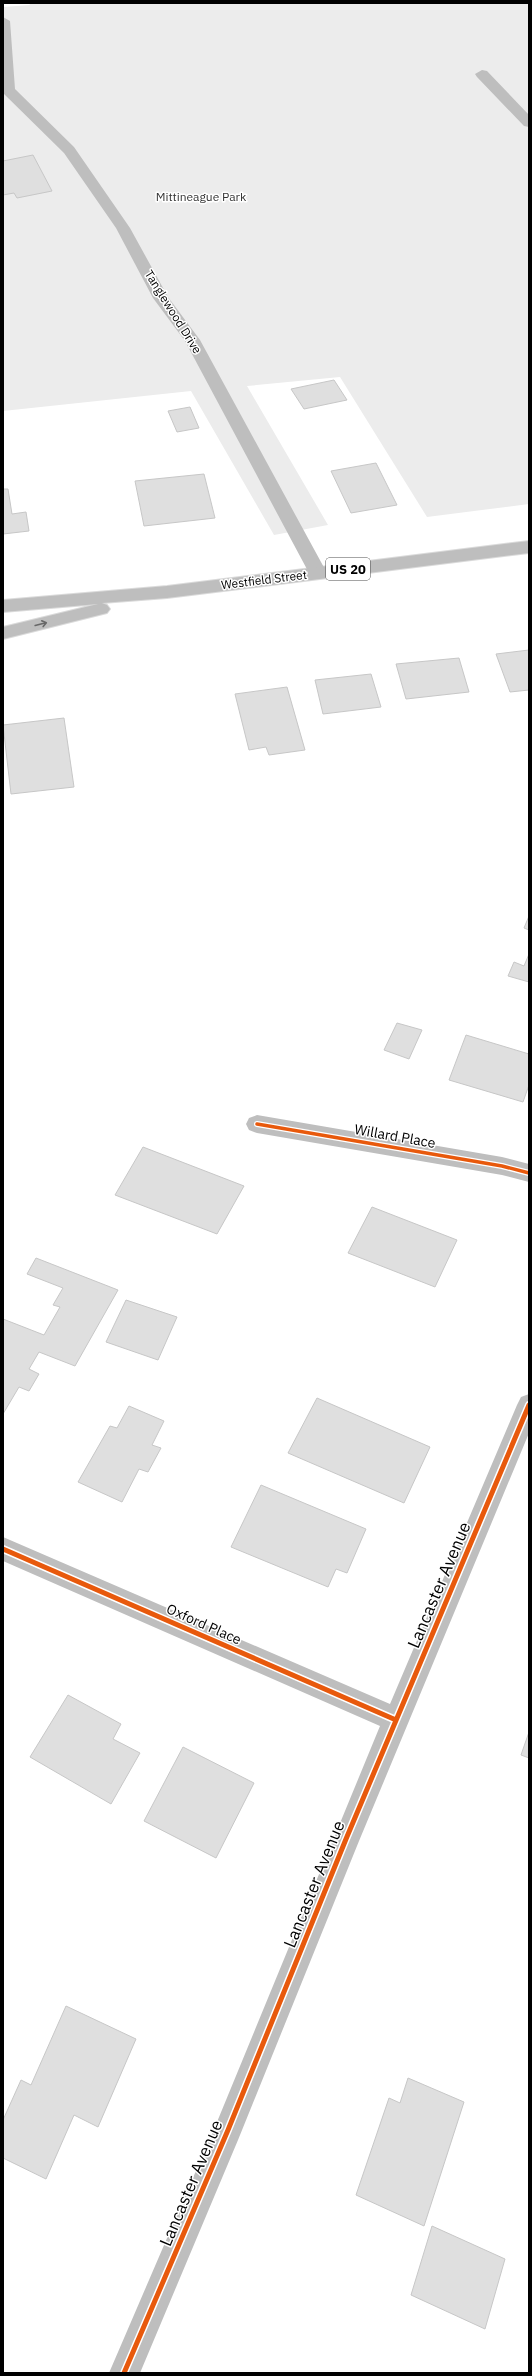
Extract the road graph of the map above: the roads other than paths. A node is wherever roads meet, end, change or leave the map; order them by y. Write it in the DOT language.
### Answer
graph roads {
  1 [pos="3,21"];
  2 [pos="482,74"];
  3 [pos="529,123"];
  4 [pos="529,547"];
  5 [pos="318,573"];
  6 [pos="167,592"];
  7 [pos="3,606"];
  8 [pos="3,633"];
  9 [pos="257,1124"];
  10 [pos="529,1173"];
  11 [pos="529,1404"];
  12 [pos="3,1549"];
  13 [pos="396,1720"];
  14 [pos="124,2373"];
  1 -- 5 [label="street, Tanglewood Drive"];
  2 -- 3 [label="street"];
  4 -- 5 [label="street, Westfield Street / US 20"];
  5 -- 6 [label="street, Westfield Street / US 20"];
  6 -- 7 [label="street, Westfield Street / US 20"];
  8 -- 6 [label="street, Westfield Street / US 20, one-way"];
  9 -- 10 [label="street, Willard Place"];
  11 -- 13 [label="street, Lancaster Avenue"];
  12 -- 13 [label="street, Oxford Place"];
  13 -- 14 [label="street, Lancaster Avenue"];
}
